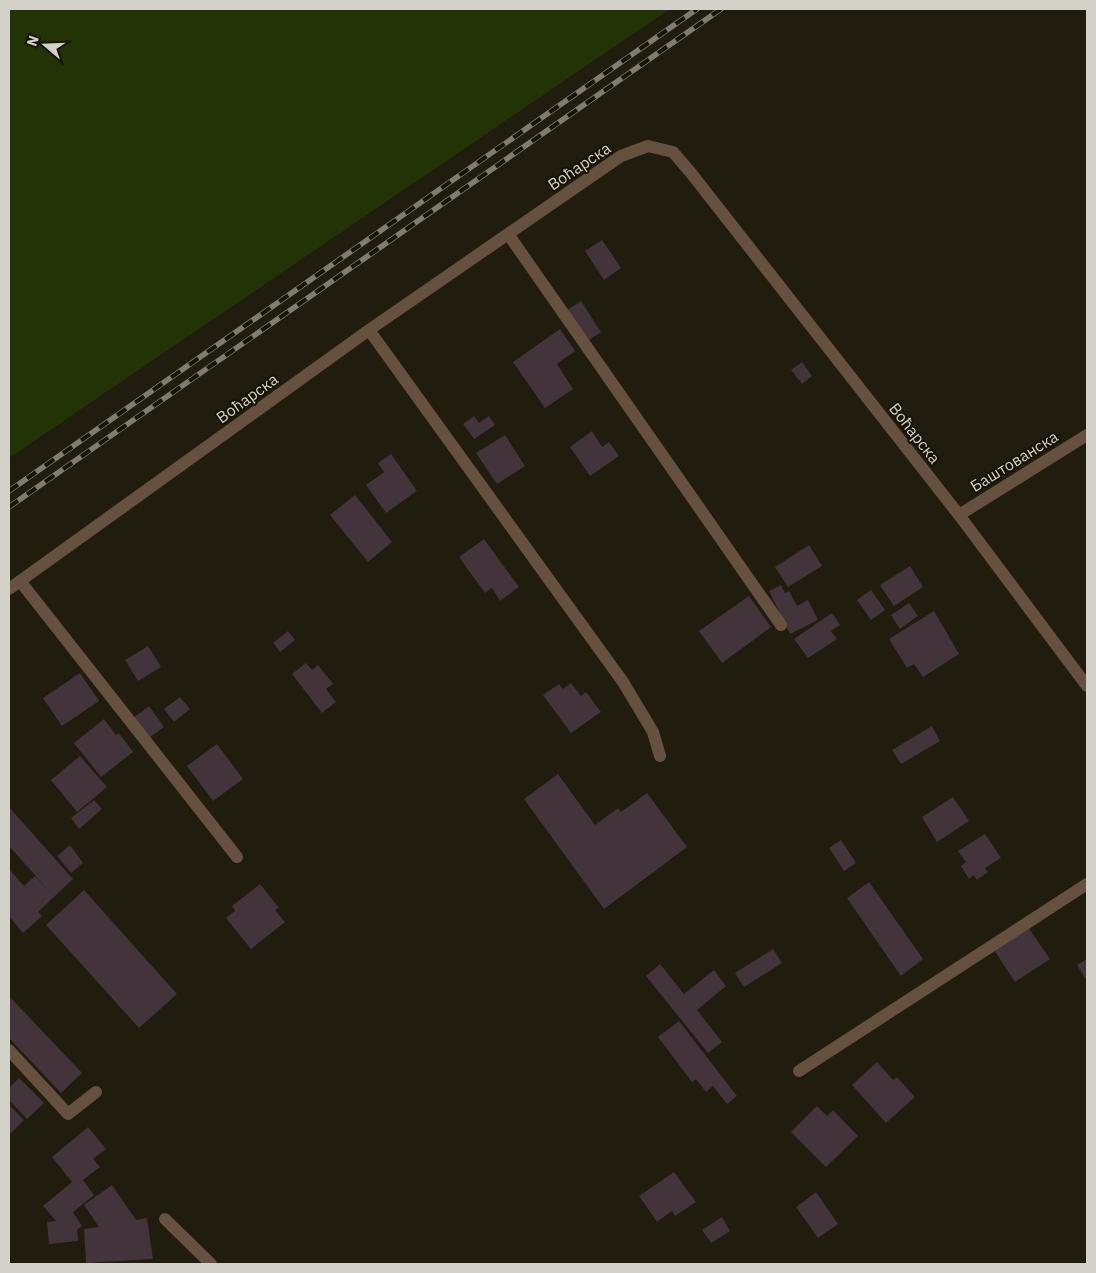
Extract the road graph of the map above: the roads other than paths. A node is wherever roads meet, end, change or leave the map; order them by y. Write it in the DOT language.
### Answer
graph roads {
  1 [pos="508,234"];
  2 [pos="369,330"];
  3 [pos="1087,436"];
  4 [pos="959,516"];
  5 [pos="20,582"];
  6 [pos="9,589"];
  7 [pos="781,625"];
  8 [pos="1087,686"];
  9 [pos="660,756"];
  10 [pos="237,857"];
  11 [pos="1087,884"];
  12 [pos="9,1050"];
  13 [pos="800,1071"];
  14 [pos="96,1092"];
  15 [pos="165,1219"];
  16 [pos="211,1264"];
  1 -- 2 [label="street, Воћарска"];
  1 -- 4 [label="street, Воћарска"];
  1 -- 7 [label="street"];
  2 -- 5 [label="street, Воћарска"];
  2 -- 9 [label="street"];
  3 -- 4 [label="street, Баштованска"];
  4 -- 8 [label="street, Воћарска"];
  5 -- 6 [label="street, Воћарска"];
  5 -- 10 [label="street"];
  11 -- 13 [label="street"];
  12 -- 14 [label="street"];
  15 -- 16 [label="street"];
}
